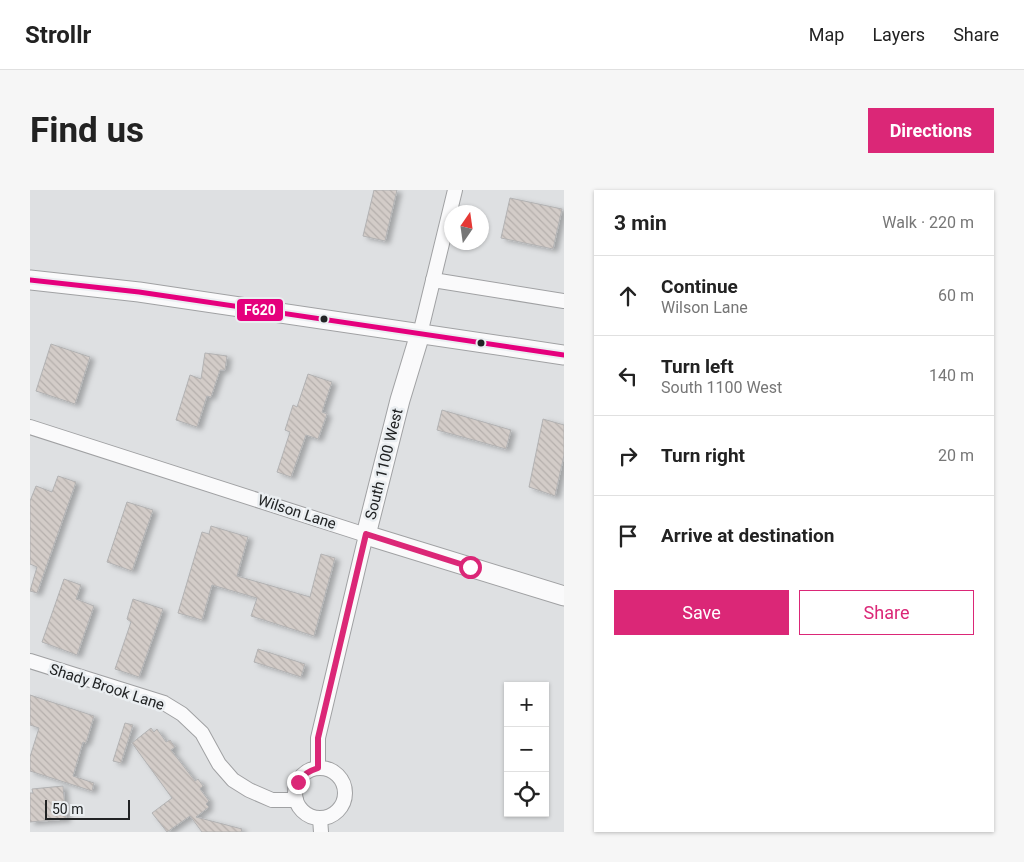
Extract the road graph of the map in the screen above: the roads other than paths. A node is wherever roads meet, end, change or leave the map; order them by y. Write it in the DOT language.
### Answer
graph roads {
  1 [pos="455,190"];
  2 [pos="30,280"];
  3 [pos="433,280"];
  4 [pos="564,301"];
  5 [pos="420,334"];
  6 [pos="564,355"];
  7 [pos="30,427"];
  8 [pos="366,534"];
  9 [pos="564,596"];
  10 [pos="30,661"];
  11 [pos="318,768"];
  12 [pos="296,800"];
  13 [pos="320,825"];
  1 -- 3 [label="street, South 1100 West"];
  2 -- 5 [label="main road"];
  3 -- 4 [label="street"];
  3 -- 5 [label="street, South 1100 West"];
  5 -- 6 [label="main road"];
  5 -- 8 [label="main road, South 1100 West"];
  7 -- 8 [label="street, Wilson Lane"];
  8 -- 9 [label="main road, Wilson Lane"];
  8 -- 11 [label="street, South 1100 West"];
  10 -- 12 [label="street, Shady Brook Lane"];
  11 -- 12 [label="street"];
  11 -- 13 [label="street"];
  12 -- 13 [label="street"];
}
